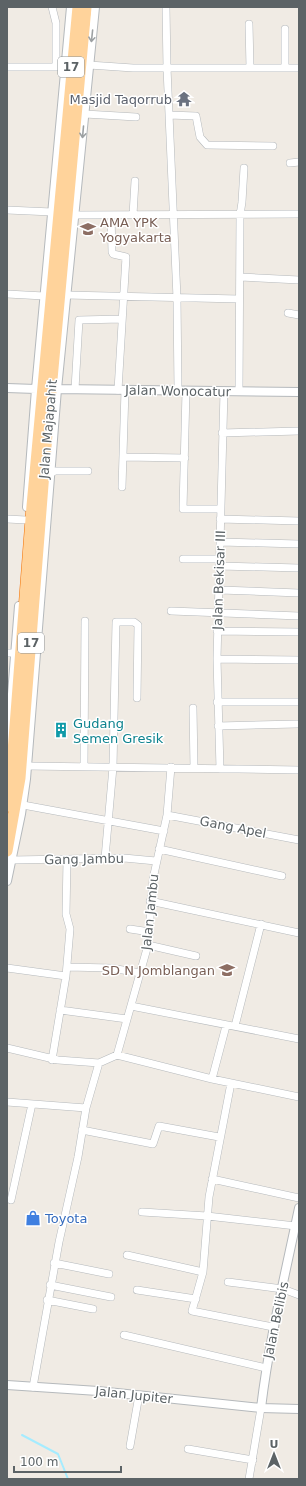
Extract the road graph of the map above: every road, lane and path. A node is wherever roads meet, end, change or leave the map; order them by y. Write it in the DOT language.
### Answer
graph roads {
  1 [pos="52,7"];
  2 [pos="71,7"];
  3 [pos="78,7"];
  4 [pos="86,7"];
  5 [pos="95,7"];
  6 [pos="166,7"];
  7 [pos="249,24"];
  8 [pos="285,28"];
  9 [pos="89,65"];
  10 [pos="7,67"];
  11 [pos="56,67"];
  12 [pos="66,67"];
  13 [pos="167,68"];
  14 [pos="250,68"];
  15 [pos="285,68"];
  16 [pos="299,68"];
  17 [pos="85,114"];
  18 [pos="169,115"];
  19 [pos="136,117"];
  20 [pos="273,146"];
  21 [pos="299,162"];
  22 [pos="290,163"];
  23 [pos="244,168"];
  24 [pos="135,181"];
  25 [pos="7,210"];
  26 [pos="52,212"];
  27 [pos="133,214"];
  28 [pos="173,214"];
  29 [pos="240,214"];
  30 [pos="299,214"];
  31 [pos="111,215"];
  32 [pos="72,221"];
  33 [pos="240,277"];
  34 [pos="299,280"];
  35 [pos="7,294"];
  36 [pos="66,295"];
  37 [pos="123,295"];
  38 [pos="44,296"];
  39 [pos="177,298"];
  40 [pos="239,299"];
  41 [pos="288,313"];
  42 [pos="299,315"];
  43 [pos="122,319"];
  44 [pos="7,388"];
  45 [pos="36,389"];
  46 [pos="57,389"];
  47 [pos="75,389"];
  48 [pos="122,390"];
  49 [pos="182,390"];
  50 [pos="224,391"];
  51 [pos="240,391"];
  52 [pos="299,392"];
  53 [pos="299,431"];
  54 [pos="222,433"];
  55 [pos="123,457"];
  56 [pos="185,458"];
  57 [pos="88,471"];
  58 [pos="51,473"];
  59 [pos="122,487"];
  60 [pos="37,506"];
  61 [pos="220,509"];
  62 [pos="7,519"];
  63 [pos="220,519"];
  64 [pos="299,521"];
  65 [pos="32,525"];
  66 [pos="221,542"];
  67 [pos="299,544"];
  68 [pos="183,558"];
  69 [pos="220,562"];
  70 [pos="299,568"];
  71 [pos="220,590"];
  72 [pos="299,593"];
  73 [pos="22,597"];
  74 [pos="171,611"];
  75 [pos="218,614"];
  76 [pos="299,616"];
  77 [pos="85,621"];
  78 [pos="217,630"];
  79 [pos="299,632"];
  80 [pos="11,653"];
  81 [pos="217,659"];
  82 [pos="299,660"];
  83 [pos="137,698"];
  84 [pos="9,701"];
  85 [pos="217,702"];
  86 [pos="299,702"];
  87 [pos="193,708"];
  88 [pos="297,724"];
  89 [pos="218,726"];
  90 [pos="7,757"];
  91 [pos="27,766"];
  92 [pos="84,766"];
  93 [pos="113,767"];
  94 [pos="171,767"];
  95 [pos="194,768"];
  96 [pos="220,769"];
  97 [pos="299,770"];
  98 [pos="23,805"];
  99 [pos="7,806"];
  100 [pos="167,814"];
  101 [pos="109,821"];
  102 [pos="164,831"];
  103 [pos="299,840"];
  104 [pos="159,850"];
  105 [pos="10,855"];
  106 [pos="105,858"];
  107 [pos="67,860"];
  108 [pos="156,861"];
  109 [pos="282,876"];
  110 [pos="7,881"];
  111 [pos="150,901"];
  112 [pos="261,924"];
  113 [pos="130,929"];
  114 [pos="150,932"];
  115 [pos="299,933"];
  116 [pos="148,945"];
  117 [pos="196,956"];
  118 [pos="67,967"];
  119 [pos="7,968"];
  120 [pos="140,973"];
  121 [pos="66,976"];
  122 [pos="131,1006"];
  123 [pos="60,1010"];
  124 [pos="127,1019"];
  125 [pos="226,1026"];
  126 [pos="235,1026"];
  127 [pos="299,1039"];
  128 [pos="7,1048"];
  129 [pos="117,1055"];
  130 [pos="52,1060"];
  131 [pos="98,1063"];
  132 [pos="212,1079"];
  133 [pos="231,1083"];
  134 [pos="299,1097"];
  135 [pos="7,1102"];
  136 [pos="32,1104"];
  137 [pos="86,1108"];
  138 [pos="82,1130"];
  139 [pos="219,1137"];
  140 [pos="212,1179"];
  141 [pos="299,1198"];
  142 [pos="12,1200"];
  143 [pos="299,1211"];
  144 [pos="142,1212"];
  145 [pos="207,1216"];
  146 [pos="296,1226"];
  147 [pos="127,1255"];
  148 [pos="54,1263"];
  149 [pos="203,1272"];
  150 [pos="109,1274"];
  151 [pos="228,1282"];
  152 [pos="50,1285"];
  153 [pos="283,1289"];
  154 [pos="137,1290"];
  155 [pos="299,1294"];
  156 [pos="111,1297"];
  157 [pos="196,1299"];
  158 [pos="47,1300"];
  159 [pos="93,1309"];
  160 [pos="273,1327"];
  161 [pos="124,1335"];
  162 [pos="266,1368"];
  163 [pos="7,1385"];
  164 [pos="33,1387"];
  165 [pos="139,1394"];
  166 [pos="261,1408"];
  167 [pos="299,1409"];
  168 [pos="130,1446"];
  169 [pos="188,1449"];
  170 [pos="253,1460"];
  171 [pos="249,1479"];
  1 -- 11 [label="street"];
  2 -- 12 [label="street"];
  3 -- 60 [label="highway, Jalan Majapahit / 17"];
  4 -- 32 [label="highway, Jalan Majapahit / 17"];
  5 -- 9 [label="street, one-way"];
  6 -- 13 [label="street"];
  7 -- 14 [label="street"];
  8 -- 15 [label="street"];
  9 -- 13 [label="street"];
  9 -- 17 [label="street"];
  10 -- 11 [label="street"];
  11 -- 12 [label="street"];
  12 -- 26 [label="street"];
  13 -- 14 [label="street"];
  13 -- 18 [label="street"];
  14 -- 15 [label="street"];
  15 -- 16 [label="street"];
  17 -- 19 [label="street"];
  17 -- 32 [label="street, one-way"];
  18 -- 20 [label="street"];
  18 -- 28 [label="street"];
  21 -- 22 [label="street"];
  23 -- 29 [label="street"];
  24 -- 27 [label="street"];
  25 -- 26 [label="street"];
  26 -- 38 [label="street"];
  27 -- 28 [label="street"];
  27 -- 31 [label="street"];
  28 -- 29 [label="street"];
  28 -- 39 [label="street"];
  29 -- 30 [label="street"];
  29 -- 33 [label="street"];
  31 -- 32 [label="street"];
  31 -- 37 [label="street"];
  32 -- 36 [label="street"];
  32 -- 60 [label="highway, Jalan Majapahit / 17"];
  33 -- 34 [label="street"];
  33 -- 40 [label="street"];
  35 -- 38 [label="street"];
  36 -- 37 [label="street"];
  36 -- 46 [label="street"];
  37 -- 39 [label="street"];
  37 -- 43 [label="street"];
  38 -- 45 [label="street"];
  39 -- 40 [label="street"];
  39 -- 49 [label="street"];
  40 -- 51 [label="street"];
  41 -- 42 [label="street"];
  43 -- 47 [label="street"];
  43 -- 48 [label="street"];
  44 -- 45 [label="street"];
  45 -- 65 [label="street"];
  46 -- 47 [label="street, Jalan Wonocatur"];
  46 -- 58 [label="street"];
  47 -- 48 [label="street, Jalan Wonocatur"];
  48 -- 49 [label="street, Jalan Wonocatur"];
  48 -- 55 [label="street"];
  49 -- 50 [label="street, Jalan Wonocatur"];
  49 -- 56 [label="street"];
  50 -- 51 [label="street, Jalan Wonocatur"];
  50 -- 54 [label="street, Jalan Bekisar III"];
  51 -- 52 [label="street, Jalan Wonocatur"];
  53 -- 54 [label="street"];
  54 -- 61 [label="street, Jalan Bekisar III"];
  55 -- 56 [label="street"];
  55 -- 59 [label="street"];
  56 -- 61 [label="street"];
  57 -- 58 [label="street"];
  58 -- 91 [label="street"];
  60 -- 65 [label="highway, Jalan Majapahit / 17"];
  61 -- 63 [label="street, Jalan Bekisar III"];
  62 -- 65 [label="street"];
  63 -- 64 [label="street"];
  63 -- 66 [label="street, Jalan Bekisar III"];
  65 -- 73 [label="highway, Jalan Majapahit / 17"];
  65 -- 105 [label="highway, Jalan Majapahit / 17"];
  66 -- 67 [label="street"];
  66 -- 69 [label="street, Jalan Bekisar III"];
  68 -- 69 [label="street"];
  69 -- 70 [label="street"];
  69 -- 71 [label="street, Jalan Bekisar III"];
  71 -- 72 [label="street"];
  71 -- 75 [label="street, Jalan Bekisar III"];
  73 -- 80 [label="street"];
  73 -- 99 [label="highway, Jalan Majapahit / 17"];
  74 -- 75 [label="street"];
  75 -- 76 [label="street"];
  75 -- 78 [label="street, Jalan Bekisar III"];
  77 -- 92 [label="street"];
  78 -- 79 [label="street"];
  78 -- 81 [label="street, Jalan Bekisar III"];
  80 -- 84 [label="street"];
  81 -- 82 [label="street"];
  81 -- 85 [label="street, Jalan Bekisar III"];
  83 -- 93 [label="street"];
  84 -- 90 [label="street"];
  85 -- 86 [label="street"];
  85 -- 89 [label="street, Jalan Bekisar III"];
  87 -- 95 [label="street"];
  88 -- 89 [label="street"];
  89 -- 96 [label="street, Jalan Bekisar III"];
  91 -- 92 [label="street"];
  91 -- 98 [label="street"];
  92 -- 93 [label="street"];
  93 -- 94 [label="street"];
  93 -- 101 [label="street"];
  94 -- 95 [label="street"];
  94 -- 100 [label="street, Jalan Jambu"];
  95 -- 96 [label="street"];
  96 -- 97 [label="street"];
  98 -- 101 [label="street"];
  98 -- 105 [label="street"];
  100 -- 102 [label="street, Jalan Jambu"];
  100 -- 103 [label="street, Gang Apel"];
  101 -- 102 [label="street"];
  101 -- 106 [label="street"];
  102 -- 104 [label="street, Jalan Jambu"];
  104 -- 108 [label="street, Jalan Jambu"];
  104 -- 109 [label="street"];
  105 -- 107 [label="street, Gang Jambu"];
  105 -- 110 [label="street"];
  106 -- 107 [label="street, Gang Jambu"];
  106 -- 108 [label="street, Gang Jambu"];
  107 -- 118 [label="street"];
  108 -- 111 [label="street, Jalan Jambu"];
  111 -- 112 [label="street"];
  111 -- 114 [label="street, Jalan Jambu"];
  112 -- 115 [label="street"];
  112 -- 126 [label="street"];
  113 -- 114 [label="street"];
  114 -- 116 [label="street, Jalan Jambu"];
  116 -- 117 [label="street"];
  116 -- 120 [label="street, Jalan Jambu"];
  118 -- 120 [label="street"];
  118 -- 121 [label="street"];
  119 -- 121 [label="street"];
  120 -- 122 [label="street, Jalan Jambu"];
  121 -- 123 [label="street"];
  122 -- 124 [label="street, Jalan Jambu"];
  122 -- 125 [label="street"];
  123 -- 124 [label="street"];
  123 -- 130 [label="street"];
  124 -- 129 [label="street, Jalan Jambu"];
  125 -- 126 [label="street"];
  125 -- 132 [label="street"];
  126 -- 127 [label="street"];
  128 -- 130 [label="street"];
  129 -- 131 [label="street"];
  129 -- 132 [label="street"];
  130 -- 131 [label="street"];
  131 -- 137 [label="street"];
  132 -- 133 [label="street"];
  133 -- 134 [label="street"];
  133 -- 139 [label="street"];
  135 -- 136 [label="street"];
  136 -- 137 [label="street"];
  136 -- 142 [label="street"];
  137 -- 138 [label="street"];
  138 -- 139 [label="street"];
  138 -- 148 [label="street"];
  139 -- 140 [label="street"];
  140 -- 141 [label="street"];
  140 -- 145 [label="street"];
  143 -- 146 [label="street, Jalan Belibis"];
  144 -- 145 [label="street"];
  145 -- 146 [label="street"];
  145 -- 149 [label="street"];
  146 -- 153 [label="street, Jalan Belibis"];
  147 -- 149 [label="street"];
  148 -- 150 [label="street"];
  148 -- 152 [label="street"];
  149 -- 157 [label="street"];
  151 -- 153 [label="street"];
  152 -- 156 [label="street"];
  152 -- 158 [label="street"];
  153 -- 155 [label="street"];
  153 -- 160 [label="street, Jalan Belibis"];
  154 -- 157 [label="street"];
  157 -- 160 [label="street"];
  158 -- 159 [label="street"];
  158 -- 164 [label="street"];
  160 -- 162 [label="street, Jalan Belibis"];
  161 -- 162 [label="street"];
  162 -- 166 [label="street, Jalan Belibis"];
  163 -- 164 [label="street, Jalan Jupiter"];
  164 -- 165 [label="street, Jalan Jupiter"];
  165 -- 166 [label="street, Jalan Jupiter"];
  165 -- 168 [label="street"];
  166 -- 167 [label="street, Jalan Jupiter"];
  166 -- 170 [label="street"];
  169 -- 170 [label="street"];
  170 -- 171 [label="street"];
}
